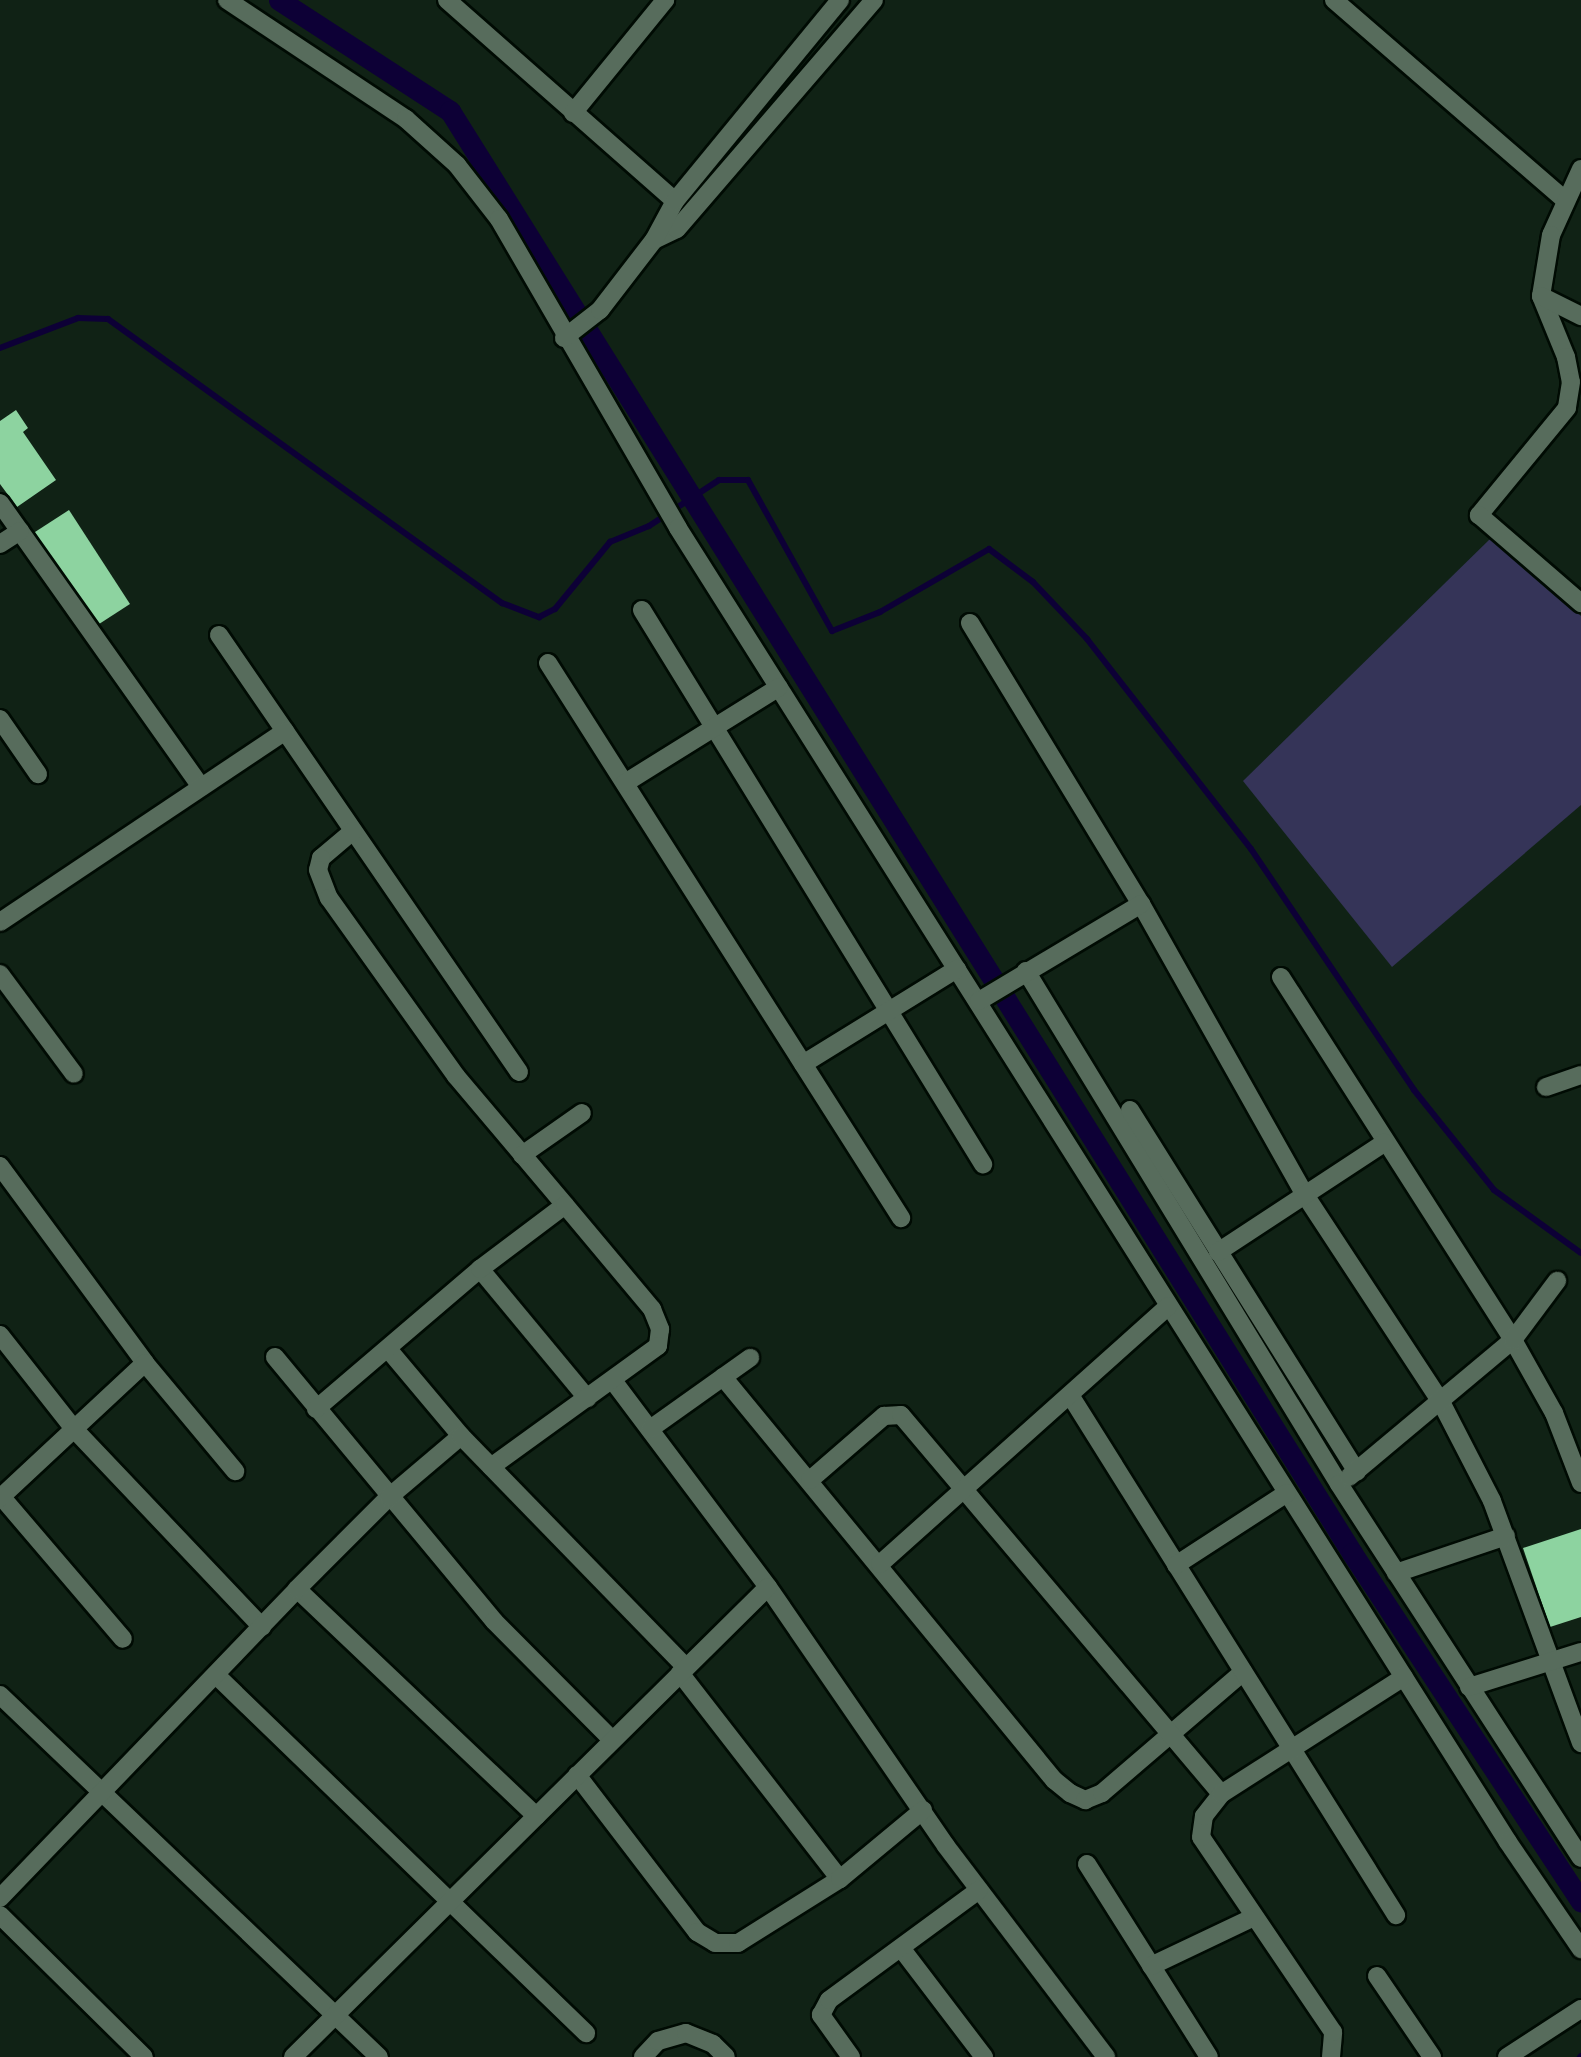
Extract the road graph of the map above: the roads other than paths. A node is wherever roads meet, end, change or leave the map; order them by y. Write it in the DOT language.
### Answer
graph roads {
  1 [pos="227,0"];
  2 [pos="447,0"];
  3 [pos="840,0"];
  4 [pos="1334,0"];
  5 [pos="658,2"];
  6 [pos="863,4"];
  7 [pos="573,113"];
  8 [pos="1581,169"];
  9 [pos="1564,199"];
  10 [pos="676,201"];
  11 [pos="654,240"];
  12 [pos="1541,296"];
  13 [pos="1581,316"];
  14 [pos="569,334"];
  15 [pos="0,503"];
  16 [pos="20,531"];
  17 [pos="0,544"];
  18 [pos="1581,603"];
  19 [pos="642,610"];
  20 [pos="970,623"];
  21 [pos="219,635"];
  22 [pos="548,663"];
  23 [pos="779,687"];
  24 [pos="0,719"];
  25 [pos="714,727"];
  26 [pos="285,731"];
  27 [pos="38,774"];
  28 [pos="625,783"];
  29 [pos="201,788"];
  30 [pos="353,831"];
  31 [pos="1141,904"];
  32 [pos="0,922"];
  33 [pos="957,969"];
  34 [pos="0,974"];
  35 [pos="1021,975"];
  36 [pos="1281,977"];
  37 [pos="985,997"];
  38 [pos="889,1011"];
  39 [pos="803,1064"];
  40 [pos="519,1072"];
  41 [pos="74,1074"];
  42 [pos="1581,1075"];
  43 [pos="1546,1087"];
  44 [pos="1130,1110"];
  45 [pos="582,1113"];
  46 [pos="1384,1143"];
  47 [pos="522,1155"];
  48 [pos="983,1164"];
  49 [pos="0,1166"];
  50 [pos="1305,1195"];
  51 [pos="565,1205"];
  52 [pos="901,1218"];
  53 [pos="1218,1252"];
  54 [pos="480,1269"];
  55 [pos="1557,1281"];
  56 [pos="1169,1306"];
  57 [pos="0,1335"];
  58 [pos="1513,1340"];
  59 [pos="388,1349"];
  60 [pos="275,1357"];
  61 [pos="750,1359"];
  62 [pos="145,1363"];
  63 [pos="723,1377"];
  64 [pos="614,1382"];
  65 [pos="1070,1395"];
  66 [pos="587,1398"];
  67 [pos="1441,1402"];
  68 [pos="316,1409"];
  69 [pos="74,1429"];
  70 [pos="650,1429"];
  71 [pos="461,1436"];
  72 [pos="491,1467"];
  73 [pos="235,1471"];
  74 [pos="1357,1472"];
  75 [pos="810,1480"];
  76 [pos="1581,1483"];
  77 [pos="1339,1485"];
  78 [pos="965,1488"];
  79 [pos="1287,1493"];
  80 [pos="1,1496"];
  81 [pos="389,1497"];
  82 [pos="1506,1536"];
  83 [pos="880,1564"];
  84 [pos="1176,1565"];
  85 [pos="1396,1573"];
  86 [pos="768,1587"];
  87 [pos="297,1589"];
  88 [pos="262,1627"];
  89 [pos="123,1639"];
  90 [pos="1581,1652"];
  91 [pos="1553,1661"];
  92 [pos="683,1670"];
  93 [pos="1243,1672"];
  94 [pos="216,1675"];
  95 [pos="1404,1677"];
  96 [pos="1469,1687"];
  97 [pos="0,1695"];
  98 [pos="1172,1733"];
  99 [pos="612,1740"];
  100 [pos="1581,1743"];
  101 [pos="1291,1749"];
  102 [pos="577,1776"];
  103 [pos="103,1793"];
  104 [pos="1221,1794"];
  105 [pos="923,1810"];
  106 [pos="536,1816"];
  107 [pos="1581,1858"];
  108 [pos="1087,1864"];
  109 [pos="840,1879"];
  110 [pos="979,1890"];
  111 [pos="0,1898"];
  112 [pos="452,1899"];
  113 [pos="1395,1914"];
  114 [pos="0,1915"];
  115 [pos="1251,1918"];
  116 [pos="901,1948"];
  117 [pos="1581,1949"];
  118 [pos="1151,1966"];
  119 [pos="1377,1976"];
  120 [pos="1581,2009"];
  121 [pos="335,2014"];
  122 [pos="586,2033"];
  123 [pos="1205,2056"];
  124 [pos="144,2057"];
  125 [pos="293,2057"];
  126 [pos="379,2057"];
  127 [pos="643,2057"];
  128 [pos="726,2057"];
  129 [pos="851,2057"];
  130 [pos="984,2057"];
  131 [pos="1106,2057"];
  132 [pos="1332,2057"];
  133 [pos="1432,2057"];
  134 [pos="1507,2057"];
  1 -- 14 [label="street"];
  2 -- 7 [label="street"];
  3 -- 10 [label="street"];
  4 -- 9 [label="street"];
  5 -- 7 [label="street"];
  6 -- 11 [label="street"];
  7 -- 10 [label="street"];
  8 -- 9 [label="street"];
  9 -- 12 [label="street"];
  10 -- 11 [label="street"];
  11 -- 14 [label="street"];
  12 -- 13 [label="street"];
  12 -- 18 [label="street"];
  14 -- 23 [label="street"];
  15 -- 16 [label="street"];
  16 -- 17 [label="street"];
  16 -- 29 [label="street"];
  19 -- 25 [label="street"];
  20 -- 31 [label="street"];
  21 -- 26 [label="street"];
  22 -- 28 [label="street"];
  23 -- 25 [label="street"];
  23 -- 33 [label="street"];
  24 -- 27 [label="street"];
  25 -- 28 [label="street"];
  25 -- 38 [label="street"];
  26 -- 29 [label="street"];
  26 -- 30 [label="street"];
  28 -- 39 [label="street"];
  29 -- 32 [label="street"];
  30 -- 40 [label="street"];
  30 -- 47 [label="street"];
  31 -- 35 [label="street"];
  31 -- 50 [label="street"];
  33 -- 37 [label="street"];
  33 -- 38 [label="street"];
  34 -- 41 [label="street"];
  35 -- 37 [label="street"];
  35 -- 77 [label="street"];
  36 -- 46 [label="street"];
  37 -- 56 [label="street"];
  38 -- 39 [label="street"];
  38 -- 48 [label="street"];
  39 -- 52 [label="street"];
  42 -- 43 [label="street"];
  44 -- 53 [label="street"];
  45 -- 47 [label="street"];
  46 -- 50 [label="street"];
  46 -- 58 [label="street"];
  47 -- 51 [label="street"];
  49 -- 62 [label="street"];
  50 -- 53 [label="street"];
  50 -- 67 [label="street"];
  51 -- 54 [label="street"];
  51 -- 64 [label="street"];
  53 -- 74 [label="street"];
  54 -- 59 [label="street"];
  54 -- 66 [label="street"];
  55 -- 58 [label="street"];
  56 -- 65 [label="street"];
  56 -- 79 [label="street"];
  57 -- 69 [label="street"];
  58 -- 67 [label="street"];
  58 -- 76 [label="street"];
  59 -- 68 [label="street"];
  59 -- 71 [label="street"];
  60 -- 68 [label="street"];
  61 -- 63 [label="street"];
  62 -- 69 [label="street"];
  62 -- 73 [label="street"];
  63 -- 70 [label="street"];
  63 -- 75 [label="street"];
  64 -- 66 [label="street"];
  64 -- 70 [label="street"];
  65 -- 78 [label="street"];
  65 -- 84 [label="street"];
  66 -- 72 [label="street"];
  67 -- 74 [label="street"];
  67 -- 82 [label="street"];
  68 -- 81 [label="street"];
  69 -- 80 [label="street"];
  69 -- 88 [label="street"];
  70 -- 86 [label="street"];
  71 -- 72 [label="street"];
  71 -- 81 [label="street"];
  72 -- 92 [label="street"];
  74 -- 77 [label="street"];
  75 -- 78 [label="street"];
  75 -- 83 [label="street"];
  77 -- 85 [label="street"];
  78 -- 83 [label="street"];
  78 -- 98 [label="street"];
  79 -- 84 [label="street"];
  79 -- 95 [label="street"];
  80 -- 89 [label="street"];
  81 -- 87 [label="street"];
  81 -- 99 [label="street"];
  82 -- 85 [label="street"];
  82 -- 91 [label="street"];
  83 -- 98 [label="street"];
  84 -- 93 [label="street"];
  85 -- 96 [label="street"];
  86 -- 92 [label="street"];
  86 -- 105 [label="street"];
  87 -- 88 [label="street"];
  87 -- 106 [label="street"];
  88 -- 94 [label="street"];
  90 -- 91 [label="street"];
  91 -- 96 [label="street"];
  91 -- 100 [label="street"];
  92 -- 99 [label="street"];
  92 -- 109 [label="street"];
  93 -- 98 [label="street"];
  93 -- 101 [label="street"];
  94 -- 103 [label="street"];
  94 -- 112 [label="street"];
  95 -- 101 [label="street"];
  95 -- 117 [label="street"];
  96 -- 107 [label="street"];
  97 -- 103 [label="street"];
  98 -- 104 [label="street"];
  99 -- 102 [label="street"];
  101 -- 104 [label="street"];
  101 -- 113 [label="street"];
  102 -- 106 [label="street"];
  102 -- 109 [label="street"];
  103 -- 111 [label="street"];
  103 -- 121 [label="street"];
  104 -- 115 [label="street"];
  105 -- 109 [label="street"];
  105 -- 110 [label="street"];
  106 -- 112 [label="street"];
  108 -- 118 [label="street"];
  110 -- 116 [label="street"];
  110 -- 131 [label="street"];
  112 -- 121 [label="street"];
  112 -- 122 [label="street"];
  114 -- 124 [label="street"];
  115 -- 118 [label="street"];
  115 -- 132 [label="street"];
  116 -- 129 [label="street"];
  116 -- 130 [label="street"];
  118 -- 123 [label="street"];
  119 -- 133 [label="street"];
  120 -- 134 [label="street"];
  121 -- 125 [label="street"];
  121 -- 126 [label="street"];
  127 -- 128 [label="street"];
}
